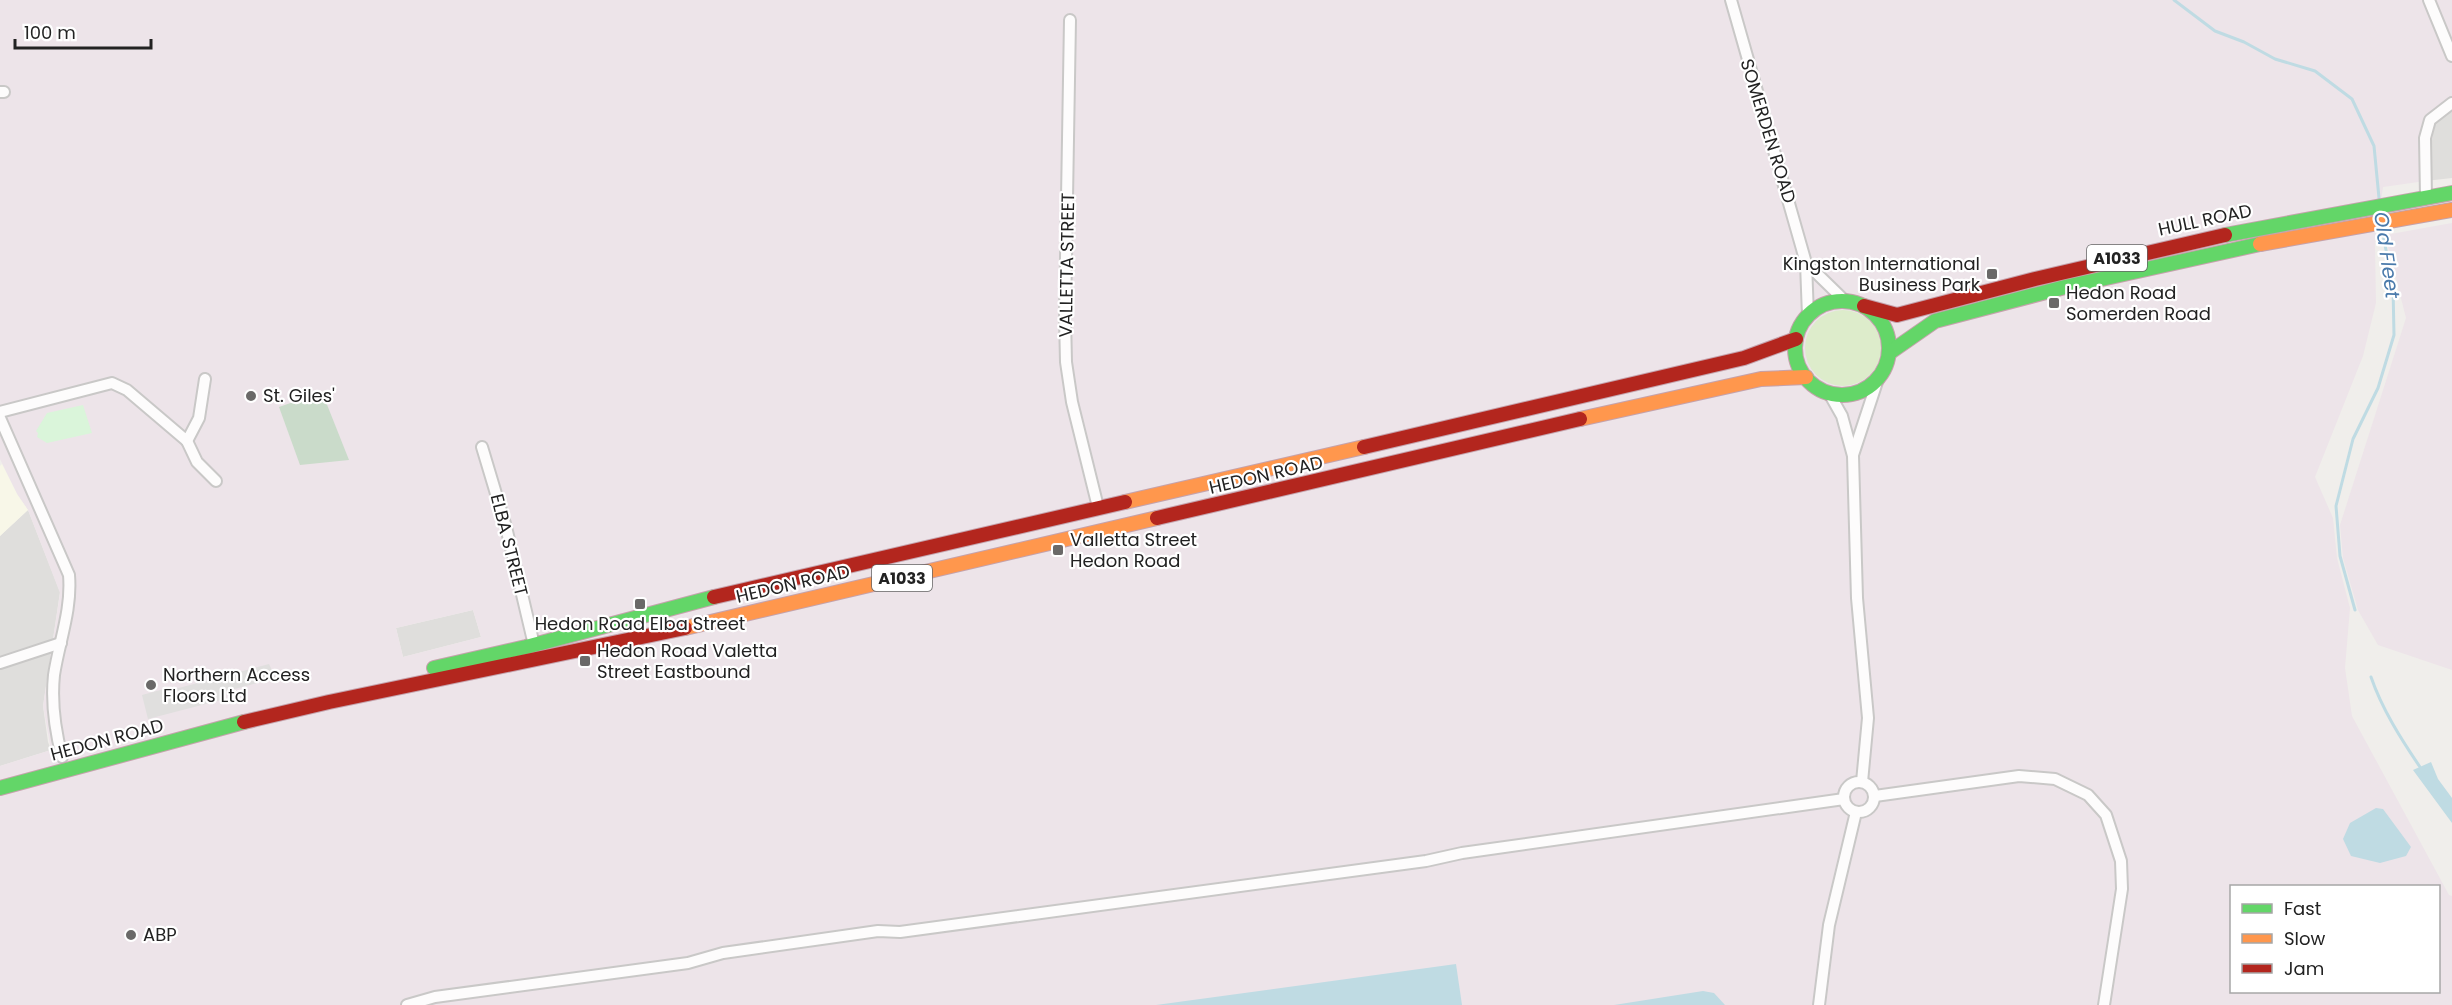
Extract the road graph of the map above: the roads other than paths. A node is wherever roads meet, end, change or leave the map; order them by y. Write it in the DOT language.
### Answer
graph roads {
  1 [pos="1731,0"];
  2 [pos="2429,0"];
  3 [pos="1070,20"];
  4 [pos="2452,56"];
  5 [pos="2452,104"];
  6 [pos="2452,193"];
  7 [pos="2426,197"];
  8 [pos="2452,210"];
  9 [pos="1806,263"];
  10 [pos="1845,301"];
  11 [pos="1864,306"];
  12 [pos="1808,316"];
  13 [pos="1796,339"];
  14 [pos="1889,353"];
  15 [pos="1806,377"];
  16 [pos="205,379"];
  17 [pos="1878,379"];
  18 [pos="1829,393"];
  19 [pos="0,412"];
  20 [pos="0,418"];
  21 [pos="187,441"];
  22 [pos="482,447"];
  23 [pos="1853,456"];
  24 [pos="216,481"];
  25 [pos="1098,507"];
  26 [pos="61,644"];
  27 [pos="534,645"];
  28 [pos="0,663"];
  29 [pos="62,757"];
  30 [pos="0,775"];
  31 [pos="1862,782"];
  32 [pos="0,788"];
  33 [pos="1875,796"];
  34 [pos="1844,799"];
  35 [pos="1856,812"];
  36 [pos="407,1005"];
  37 [pos="1819,1005"];
  38 [pos="2104,1005"];
  1 -- 9 [label="street, SOMERDEN ROAD"];
  2 -- 4 [label="street"];
  3 -- 25 [label="street, VALLETTA STREET"];
  5 -- 7 [label="street"];
  6 -- 7 [label="highway, HULL ROAD / A1033"];
  7 -- 11 [label="highway, HULL ROAD / A1033"];
  8 -- 14 [label="highway, HULL ROAD / A1033"];
  9 -- 10 [label="street, SOMERDEN ROAD"];
  9 -- 12 [label="street, SOMERDEN ROAD"];
  10 -- 11 [label="highway, A1033"];
  10 -- 12 [label="highway, A1033"];
  11 -- 14 [label="highway"];
  12 -- 13 [label="highway"];
  13 -- 15 [label="highway"];
  13 -- 25 [label="highway, HEDON ROAD / A1033"];
  14 -- 17 [label="highway"];
  15 -- 18 [label="highway"];
  15 -- 32 [label="highway, HEDON ROAD / A1033"];
  16 -- 21 [label="street"];
  17 -- 18 [label="highway"];
  17 -- 23 [label="street"];
  18 -- 23 [label="street"];
  19 -- 21 [label="street"];
  20 -- 26 [label="street"];
  21 -- 24 [label="street"];
  22 -- 27 [label="street, ELBA STREET"];
  23 -- 31 [label="street"];
  25 -- 27 [label="highway, HEDON ROAD / A1033"];
  26 -- 28 [label="street"];
  26 -- 29 [label="street"];
  27 -- 29 [label="highway, HEDON ROAD / A1033"];
  29 -- 30 [label="highway, HEDON ROAD / A1033"];
  31 -- 33 [label="street"];
  31 -- 34 [label="street"];
  33 -- 35 [label="street"];
  33 -- 38 [label="street"];
  34 -- 35 [label="street"];
  34 -- 36 [label="street"];
  35 -- 37 [label="street"];
}
